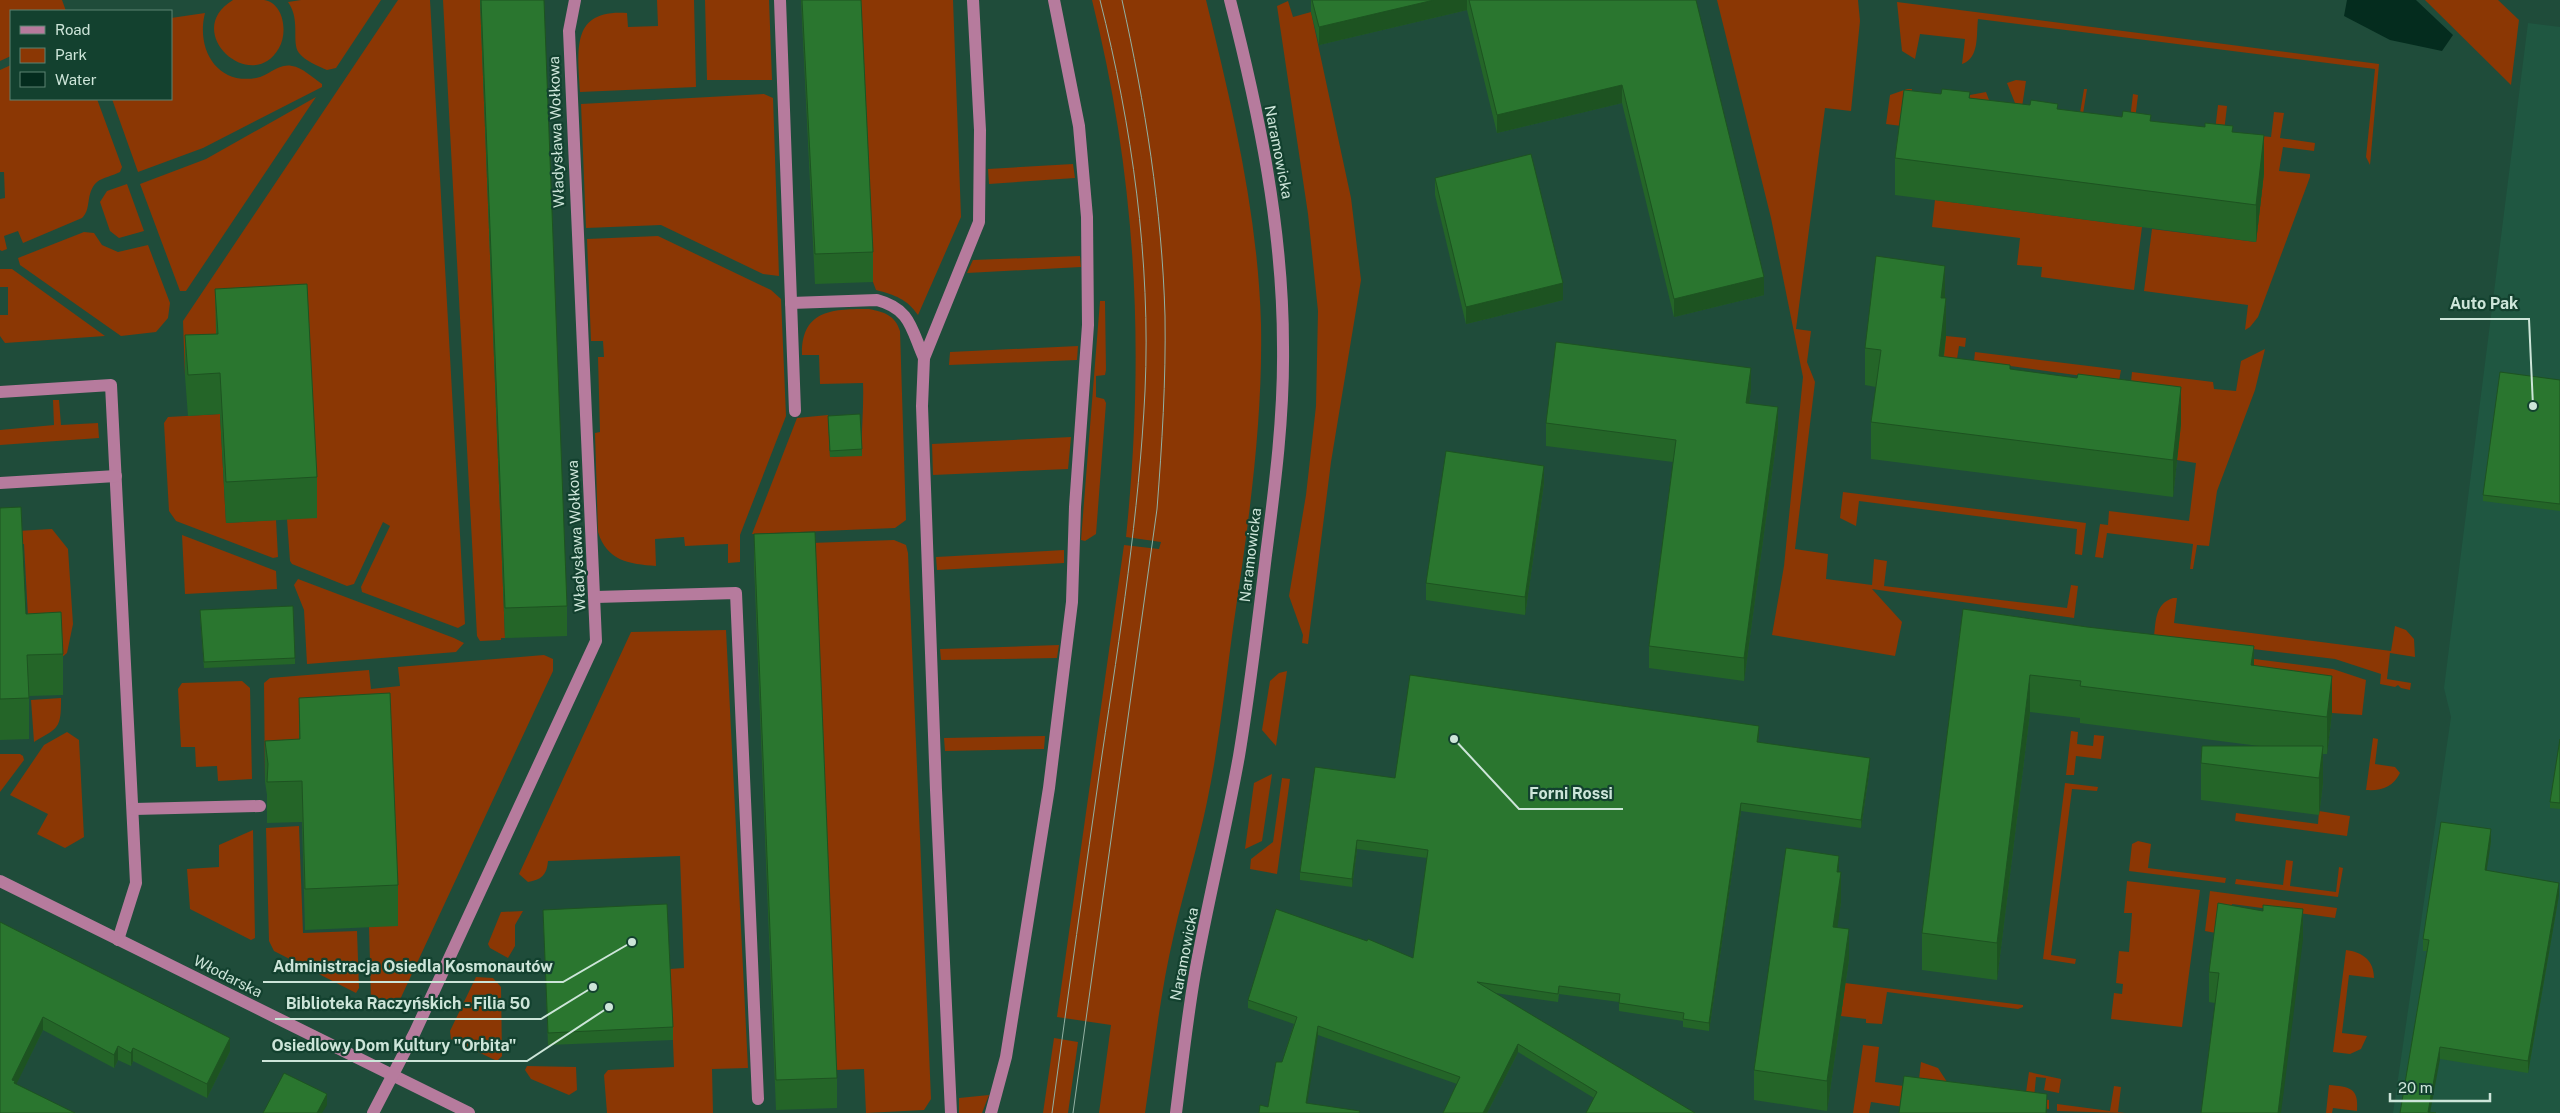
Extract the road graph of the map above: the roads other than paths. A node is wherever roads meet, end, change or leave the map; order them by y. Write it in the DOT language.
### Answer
graph roads {
  1 [pos="575,0"];
  2 [pos="780,0"];
  3 [pos="973,0"];
  4 [pos="1054,0"];
  5 [pos="1230,0"];
  6 [pos="791,303"];
  7 [pos="924,358"];
  8 [pos="0,392"];
  9 [pos="795,412"];
  10 [pos="116,476"];
  11 [pos="0,483"];
  12 [pos="596,597"];
  13 [pos="260,806"];
  14 [pos="134,809"];
  15 [pos="0,881"];
  16 [pos="118,940"];
  17 [pos="392,1075"];
  18 [pos="758,1099"];
  19 [pos="373,1113"];
  20 [pos="469,1113"];
  21 [pos="951,1113"];
  22 [pos="991,1113"];
  23 [pos="1176,1113"];
  1 -- 12 [label="street, Władysława Wołkowa"];
  2 -- 6 [label="street"];
  3 -- 7 [label="street"];
  4 -- 22 [label="street"];
  5 -- 23 [label="street, Naramowicka"];
  6 -- 7 [label="street"];
  6 -- 9 [label="street"];
  7 -- 21 [label="street"];
  8 -- 10 [label="street"];
  10 -- 11 [label="street"];
  10 -- 14 [label="street"];
  12 -- 17 [label="street, Władysława Wołkowa"];
  12 -- 18 [label="street"];
  13 -- 14 [label="street"];
  14 -- 16 [label="street"];
  15 -- 16 [label="street, Włodarska"];
  16 -- 17 [label="street, Włodarska"];
  17 -- 19 [label="street, Władysława Wołkowa"];
  17 -- 20 [label="street, Włodarska"];
}
